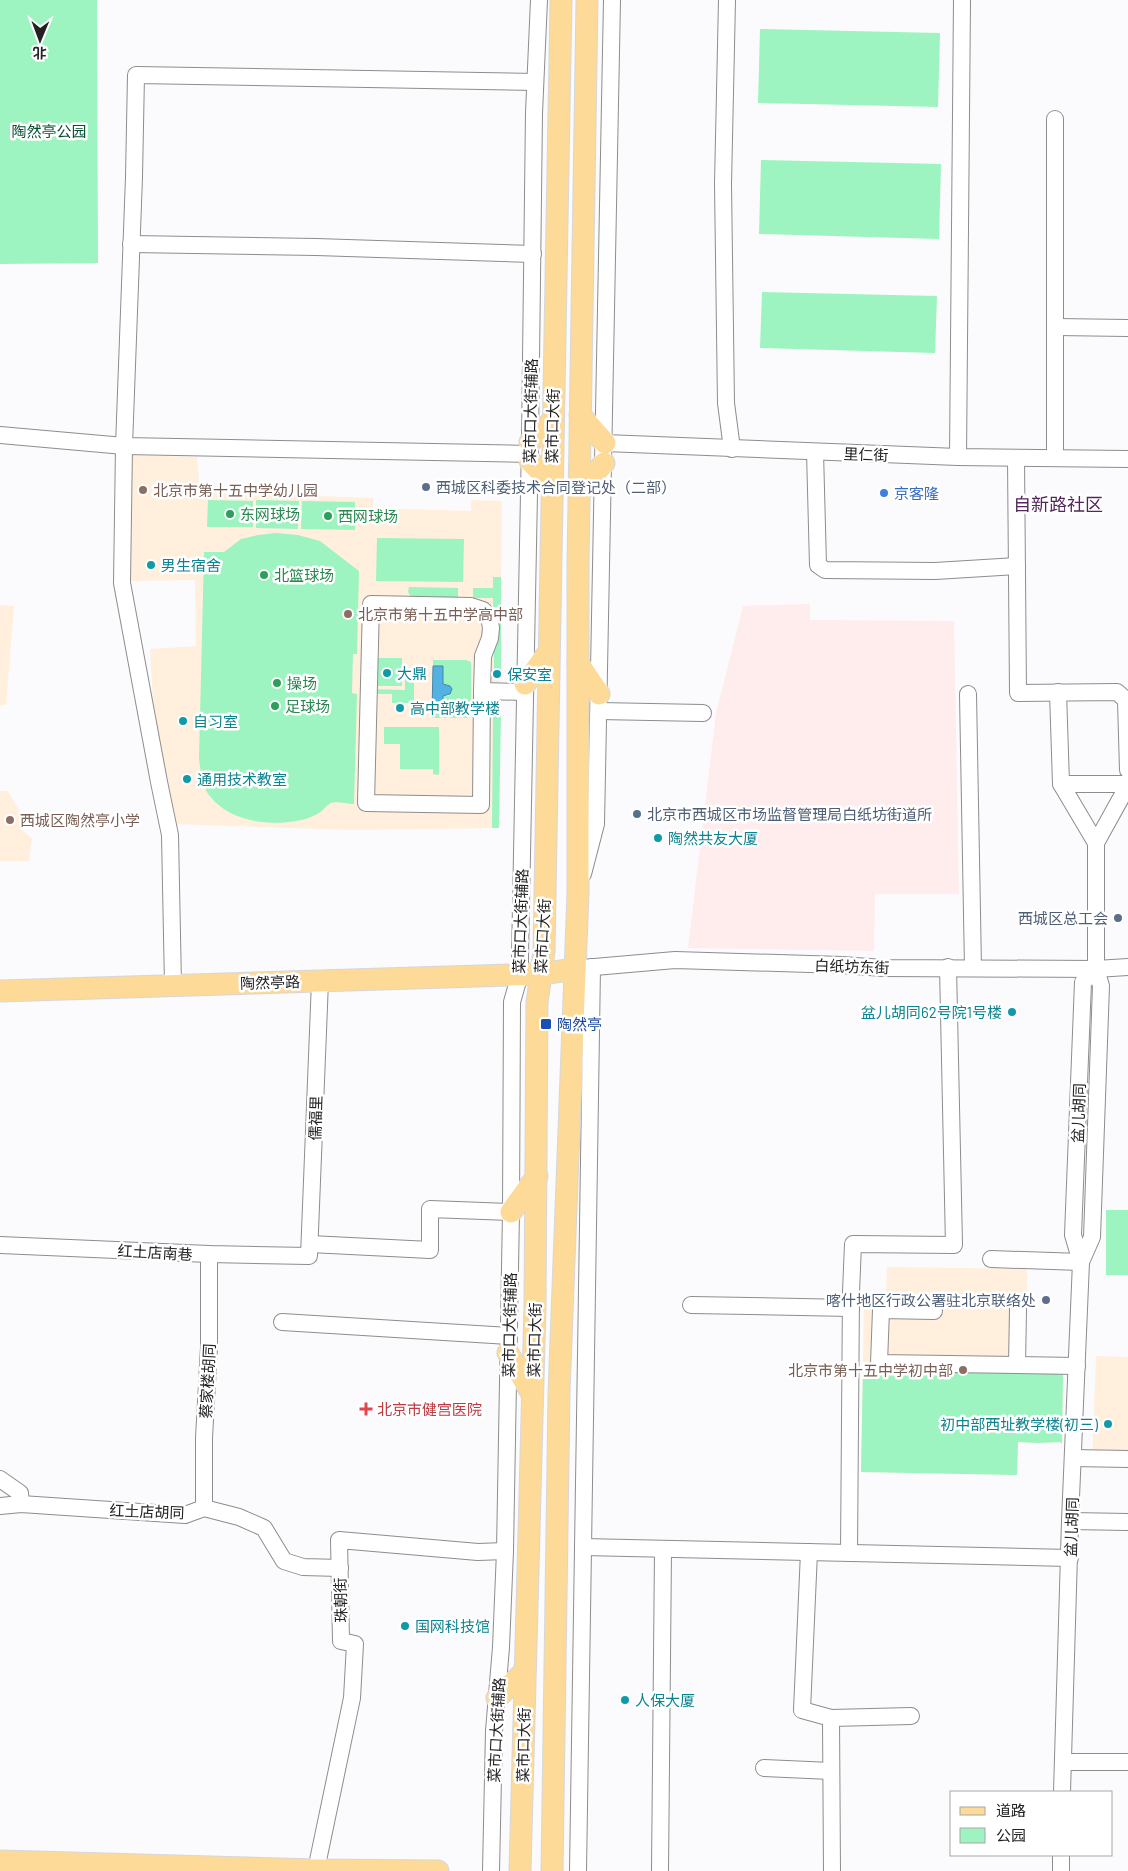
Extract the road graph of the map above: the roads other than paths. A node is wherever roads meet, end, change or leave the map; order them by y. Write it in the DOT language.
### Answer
graph roads {
  1 [pos="539,0"];
  2 [pos="561,0"];
  3 [pos="587,0"];
  4 [pos="612,0"];
  5 [pos="727,0"];
  6 [pos="962,0"];
  7 [pos="535,82"];
  8 [pos="1055,119"];
  9 [pos="131,244"];
  10 [pos="533,254"];
  11 [pos="1056,327"];
  12 [pos="1128,328"];
  13 [pos="580,415"];
  14 [pos="552,420"];
  15 [pos="0,435"];
  16 [pos="124,446"];
  17 [pos="732,449"];
  18 [pos="530,452"];
  19 [pos="815,452"];
  20 [pos="604,453"];
  21 [pos="958,457"];
  22 [pos="1016,458"];
  23 [pos="1055,458"];
  24 [pos="1128,459"];
  25 [pos="551,482"];
  26 [pos="580,492"];
  27 [pos="1017,566"];
  28 [pos="548,653"];
  29 [pos="578,662"];
  30 [pos="524,688"];
  31 [pos="482,691"];
  32 [pos="1058,692"];
  33 [pos="968,694"];
  34 [pos="599,702"];
  35 [pos="703,713"];
  36 [pos="1128,770"];
  37 [pos="1061,784"];
  38 [pos="1128,784"];
  39 [pos="1096,843"];
  40 [pos="578,893"];
  41 [pos="948,967"];
  42 [pos="1128,967"];
  43 [pos="584,968"];
  44 [pos="973,968"];
  45 [pos="1096,969"];
  46 [pos="520,974"];
  47 [pos="541,974"];
  48 [pos="320,980"];
  49 [pos="173,985"];
  50 [pos="0,991"];
  51 [pos="537,1176"];
  52 [pos="511,1212"];
  53 [pos="0,1245"];
  54 [pos="310,1250"];
  55 [pos="209,1254"];
  56 [pos="991,1259"];
  57 [pos="1081,1262"];
  58 [pos="691,1306"];
  59 [pos="851,1308"];
  60 [pos="1018,1308"];
  61 [pos="934,1311"];
  62 [pos="282,1322"];
  63 [pos="509,1344"];
  64 [pos="1017,1365"];
  65 [pos="1077,1366"];
  66 [pos="533,1394"];
  67 [pos="1073,1458"];
  68 [pos="1128,1459"];
  69 [pos="0,1479"];
  70 [pos="21,1504"];
  71 [pos="0,1506"];
  72 [pos="204,1508"];
  73 [pos="1070,1521"];
  74 [pos="1128,1522"];
  75 [pos="583,1546"];
  76 [pos="663,1550"];
  77 [pos="505,1551"];
  78 [pos="809,1552"];
  79 [pos="849,1554"];
  80 [pos="1070,1558"];
  81 [pos="340,1568"];
  82 [pos="525,1671"];
  83 [pos="497,1698"];
  84 [pos="911,1716"];
  85 [pos="831,1718"];
  86 [pos="1063,1762"];
  87 [pos="1128,1762"];
  88 [pos="764,1768"];
  89 [pos="832,1771"];
  90 [pos="1062,1791"];
  91 [pos="1061,1856"];
  92 [pos="2,1864"];
  93 [pos="316,1870"];
  94 [pos="438,1871"];
  95 [pos="491,1871"];
  96 [pos="520,1871"];
  97 [pos="552,1871"];
  98 [pos="578,1871"];
  99 [pos="660,1871"];
  100 [pos="832,1871"];
  101 [pos="1061,1871"];
  1 -- 7 [label="street, 菜市口大街辅路"];
  2 -- 14 [label="main road, 菜市口大街"];
  3 -- 13 [label="main road, 菜市口大街"];
  4 -- 20 [label="street"];
  5 -- 17 [label="street"];
  6 -- 21 [label="street"];
  7 -- 9 [label="street"];
  7 -- 10 [label="street, 菜市口大街辅路"];
  8 -- 11 [label="street"];
  9 -- 10 [label="street"];
  9 -- 16 [label="street"];
  10 -- 18 [label="street, 菜市口大街辅路"];
  11 -- 12 [label="street"];
  11 -- 23 [label="street"];
  13 -- 20 [label="main road"];
  13 -- 26 [label="main road, 菜市口大街"];
  14 -- 18 [label="main road"];
  14 -- 25 [label="main road, 菜市口大街"];
  15 -- 16 [label="street"];
  16 -- 18 [label="street"];
  16 -- 49 [label="street"];
  17 -- 19 [label="street, 里仁街"];
  17 -- 20 [label="street, 里仁街"];
  18 -- 25 [label="main road"];
  18 -- 30 [label="street, 菜市口大街辅路"];
  19 -- 21 [label="street, 里仁街"];
  19 -- 27 [label="street"];
  20 -- 26 [label="main road"];
  20 -- 34 [label="street"];
  21 -- 22 [label="street, 里仁街"];
  22 -- 23 [label="street, 里仁街"];
  22 -- 27 [label="street"];
  23 -- 24 [label="street, 里仁街"];
  25 -- 28 [label="main road, 菜市口大街"];
  26 -- 29 [label="main road, 菜市口大街"];
  27 -- 32 [label="street"];
  28 -- 30 [label="main road"];
  28 -- 47 [label="main road, 菜市口大街"];
  29 -- 34 [label="main road"];
  29 -- 40 [label="main road, 菜市口大街"];
  30 -- 31 [label="street"];
  30 -- 46 [label="street, 菜市口大街辅路"];
  31 -- 31 [label="street"];
  32 -- 36 [label="street"];
  32 -- 37 [label="street"];
  33 -- 44 [label="street"];
  34 -- 35 [label="street"];
  34 -- 40 [label="street"];
  37 -- 38 [label="street"];
  37 -- 39 [label="street"];
  38 -- 39 [label="street"];
  39 -- 45 [label="street"];
  40 -- 43 [label="main road, 菜市口大街"];
  41 -- 43 [label="street, 白纸坊东街"];
  41 -- 44 [label="street, 白纸坊东街"];
  41 -- 59 [label="street"];
  42 -- 45 [label="street, 白纸坊东街"];
  43 -- 47 [label="main road, 陶然亭路"];
  43 -- 75 [label="street"];
  43 -- 97 [label="main road, 菜市口大街"];
  44 -- 45 [label="street, 白纸坊东街"];
  45 -- 57 [label="street, 盆儿胡同"];
  46 -- 47 [label="main road, 陶然亭路"];
  46 -- 48 [label="main road, 陶然亭路"];
  46 -- 52 [label="street, 菜市口大街辅路"];
  47 -- 51 [label="main road, 菜市口大街"];
  48 -- 49 [label="main road, 陶然亭路"];
  48 -- 54 [label="street, 儒福里"];
  49 -- 50 [label="main road, 陶然亭路"];
  51 -- 52 [label="main road"];
  51 -- 66 [label="main road, 菜市口大街"];
  52 -- 54 [label="street, 红土店南巷"];
  52 -- 63 [label="street, 菜市口大街辅路"];
  53 -- 55 [label="street, 红土店南巷"];
  54 -- 55 [label="street, 红土店南巷"];
  55 -- 72 [label="street, 蔡家楼胡同"];
  56 -- 57 [label="street"];
  57 -- 65 [label="street, 盆儿胡同"];
  58 -- 59 [label="street"];
  59 -- 79 [label="street"];
  60 -- 64 [label="street"];
  61 -- 64 [label="street"];
  62 -- 63 [label="street"];
  63 -- 66 [label="main road"];
  63 -- 77 [label="street, 菜市口大街辅路"];
  64 -- 65 [label="street"];
  65 -- 67 [label="street, 盆儿胡同"];
  66 -- 82 [label="main road, 菜市口大街"];
  67 -- 68 [label="street"];
  67 -- 73 [label="street, 盆儿胡同"];
  69 -- 70 [label="street"];
  70 -- 71 [label="street, 红土店胡同"];
  70 -- 72 [label="street, 红土店胡同"];
  72 -- 81 [label="street, 红土店胡同"];
  73 -- 74 [label="street"];
  73 -- 80 [label="street, 盆儿胡同"];
  75 -- 76 [label="street"];
  75 -- 98 [label="street"];
  76 -- 78 [label="street"];
  76 -- 99 [label="street"];
  77 -- 81 [label="street, 珠朝街"];
  77 -- 83 [label="street, 菜市口大街辅路"];
  78 -- 79 [label="street"];
  78 -- 85 [label="street"];
  79 -- 80 [label="street"];
  80 -- 86 [label="street, 盆儿胡同"];
  81 -- 93 [label="street, 珠朝街"];
  82 -- 83 [label="main road"];
  82 -- 96 [label="main road, 菜市口大街"];
  83 -- 95 [label="street, 菜市口大街辅路"];
  84 -- 85 [label="street"];
  85 -- 89 [label="street"];
  86 -- 87 [label="street"];
  86 -- 90 [label="street, 盆儿胡同"];
  88 -- 89 [label="street"];
  89 -- 100 [label="street"];
  91 -- 101 [label="street"];
  92 -- 93 [label="main road"];
  93 -- 94 [label="main road"];
}
